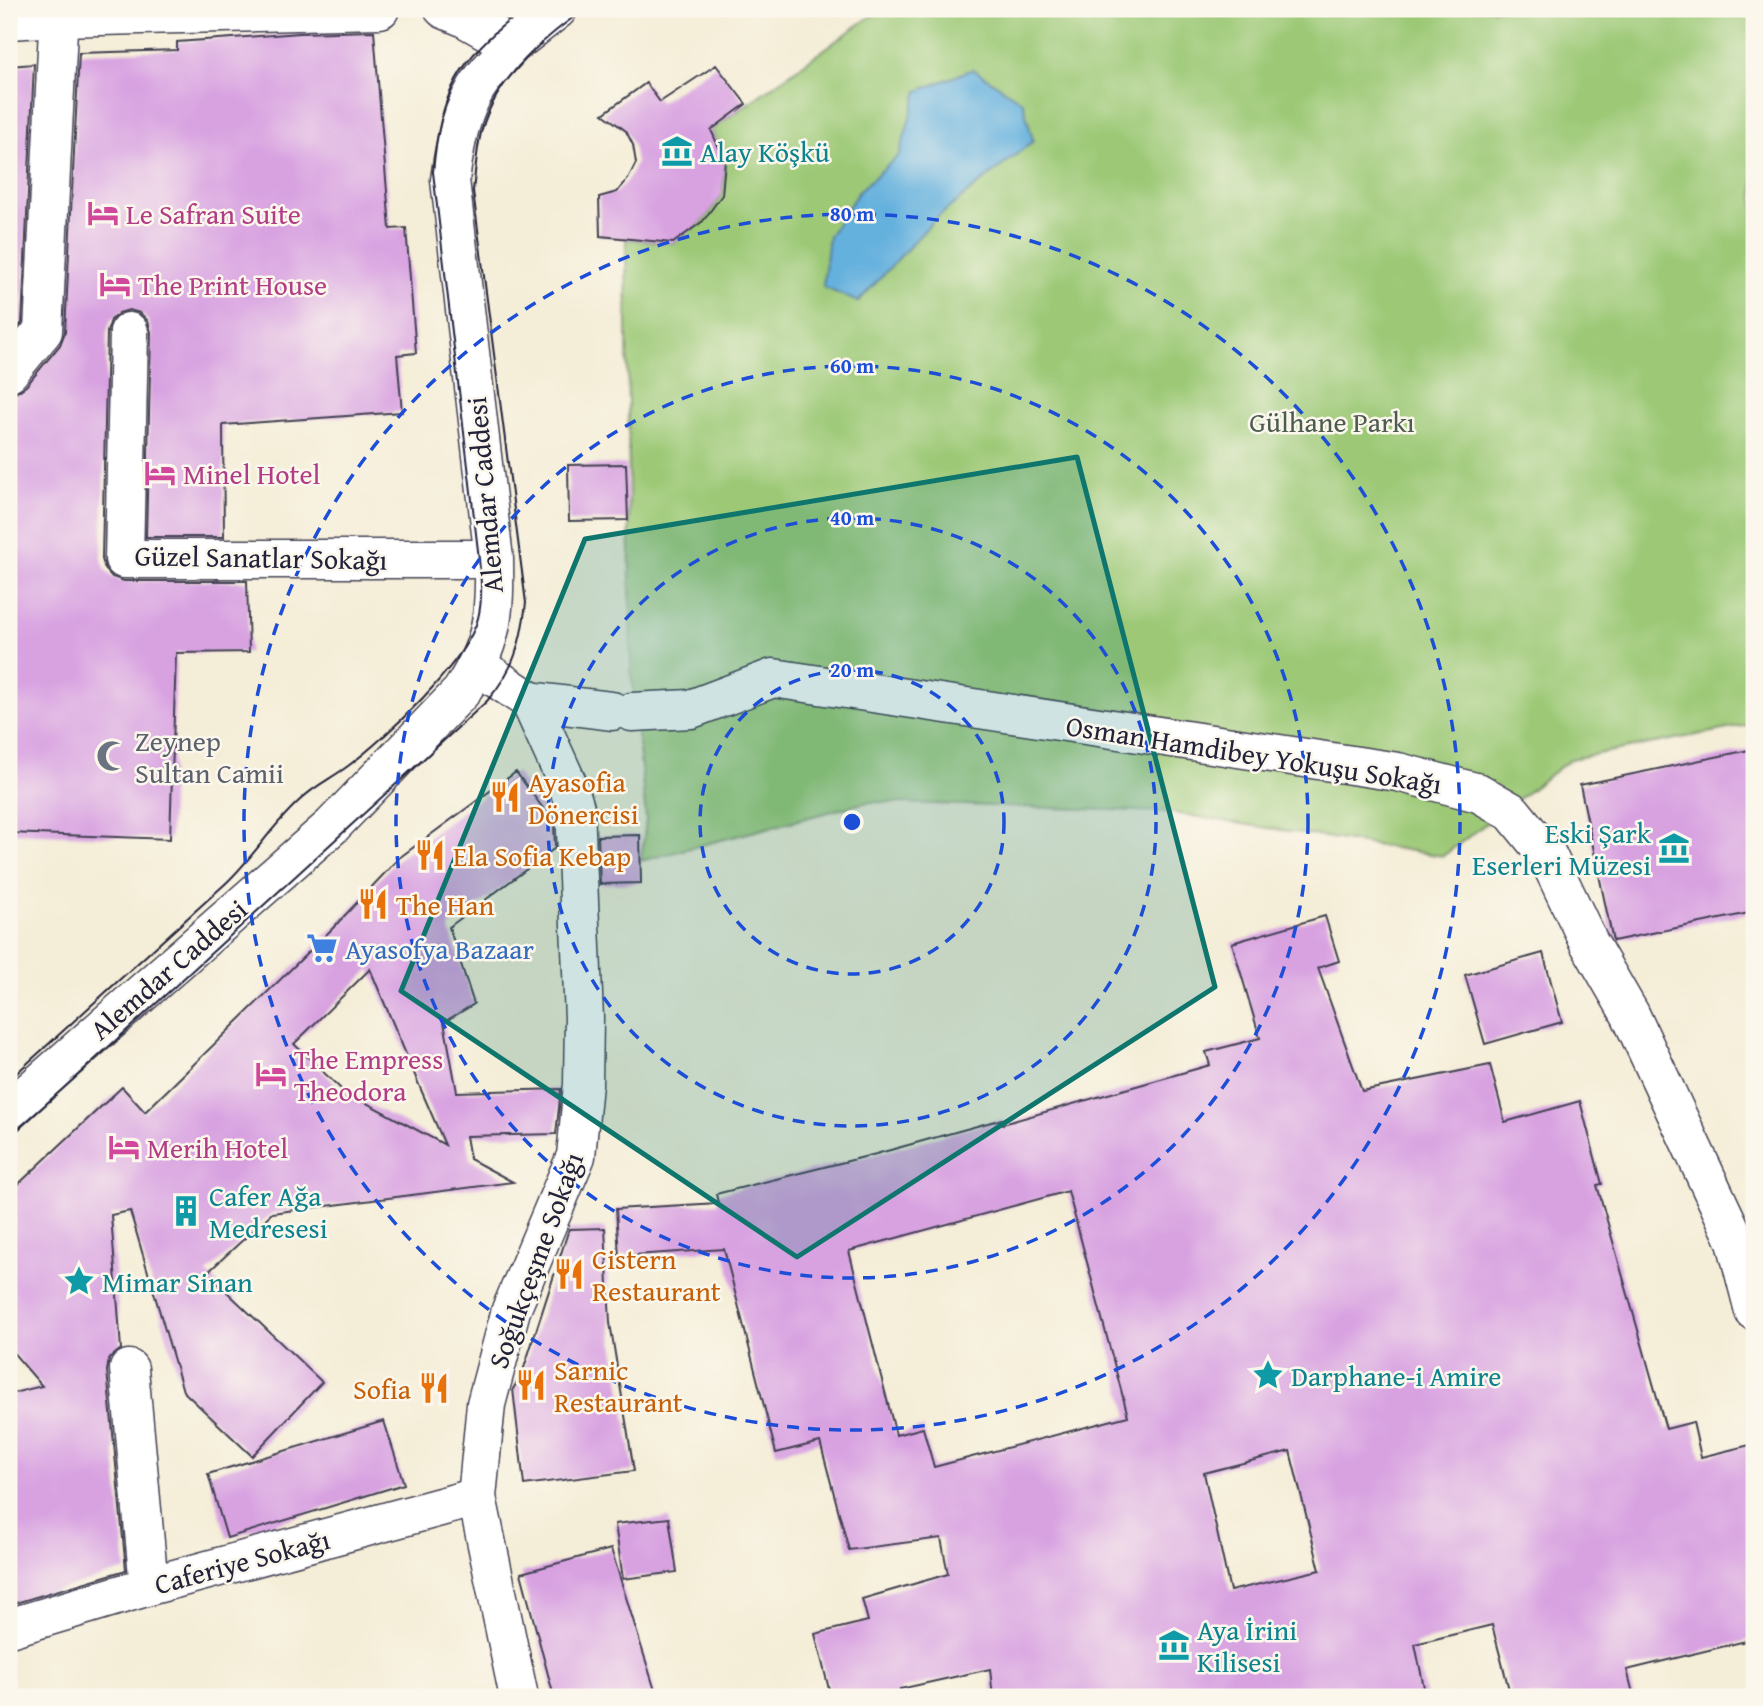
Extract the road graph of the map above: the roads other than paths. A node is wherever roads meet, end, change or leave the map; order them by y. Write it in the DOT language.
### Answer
graph roads {
  1 [pos="380,9"];
  2 [pos="444,9"];
  3 [pos="558,9"];
  4 [pos="59,13"];
  5 [pos="9,20"];
  6 [pos="512,46"];
  7 [pos="130,332"];
  8 [pos="9,372"];
  9 [pos="494,559"];
  10 [pos="478,666"];
  11 [pos="530,701"];
  12 [pos="9,1110"];
  13 [pos="1754,1311"];
  14 [pos="129,1369"];
  15 [pos="477,1497"];
  16 [pos="149,1586"];
  17 [pos="9,1628"];
  18 [pos="519,1697"];
  1 -- 4 [label="street"];
  2 -- 6 [label="street"];
  3 -- 6 [label="street, Alemdar Caddesi"];
  4 -- 5 [label="street"];
  4 -- 8 [label="street"];
  6 -- 9 [label="street, Alemdar Caddesi"];
  7 -- 9 [label="street, Güzel Sanatlar Sokağı"];
  9 -- 10 [label="street, Alemdar Caddesi"];
  10 -- 11 [label="street"];
  10 -- 12 [label="street, Alemdar Caddesi"];
  11 -- 13 [label="street, Osman Hamdibey Yokuşu Sokağı"];
  11 -- 15 [label="street, Soğukçeşme Sokağı"];
  14 -- 16 [label="street"];
  15 -- 16 [label="street, Caferiye Sokağı"];
  15 -- 18 [label="street, Soğukçeşme Sokağı"];
  16 -- 17 [label="street, Caferiye Sokağı"];
}
